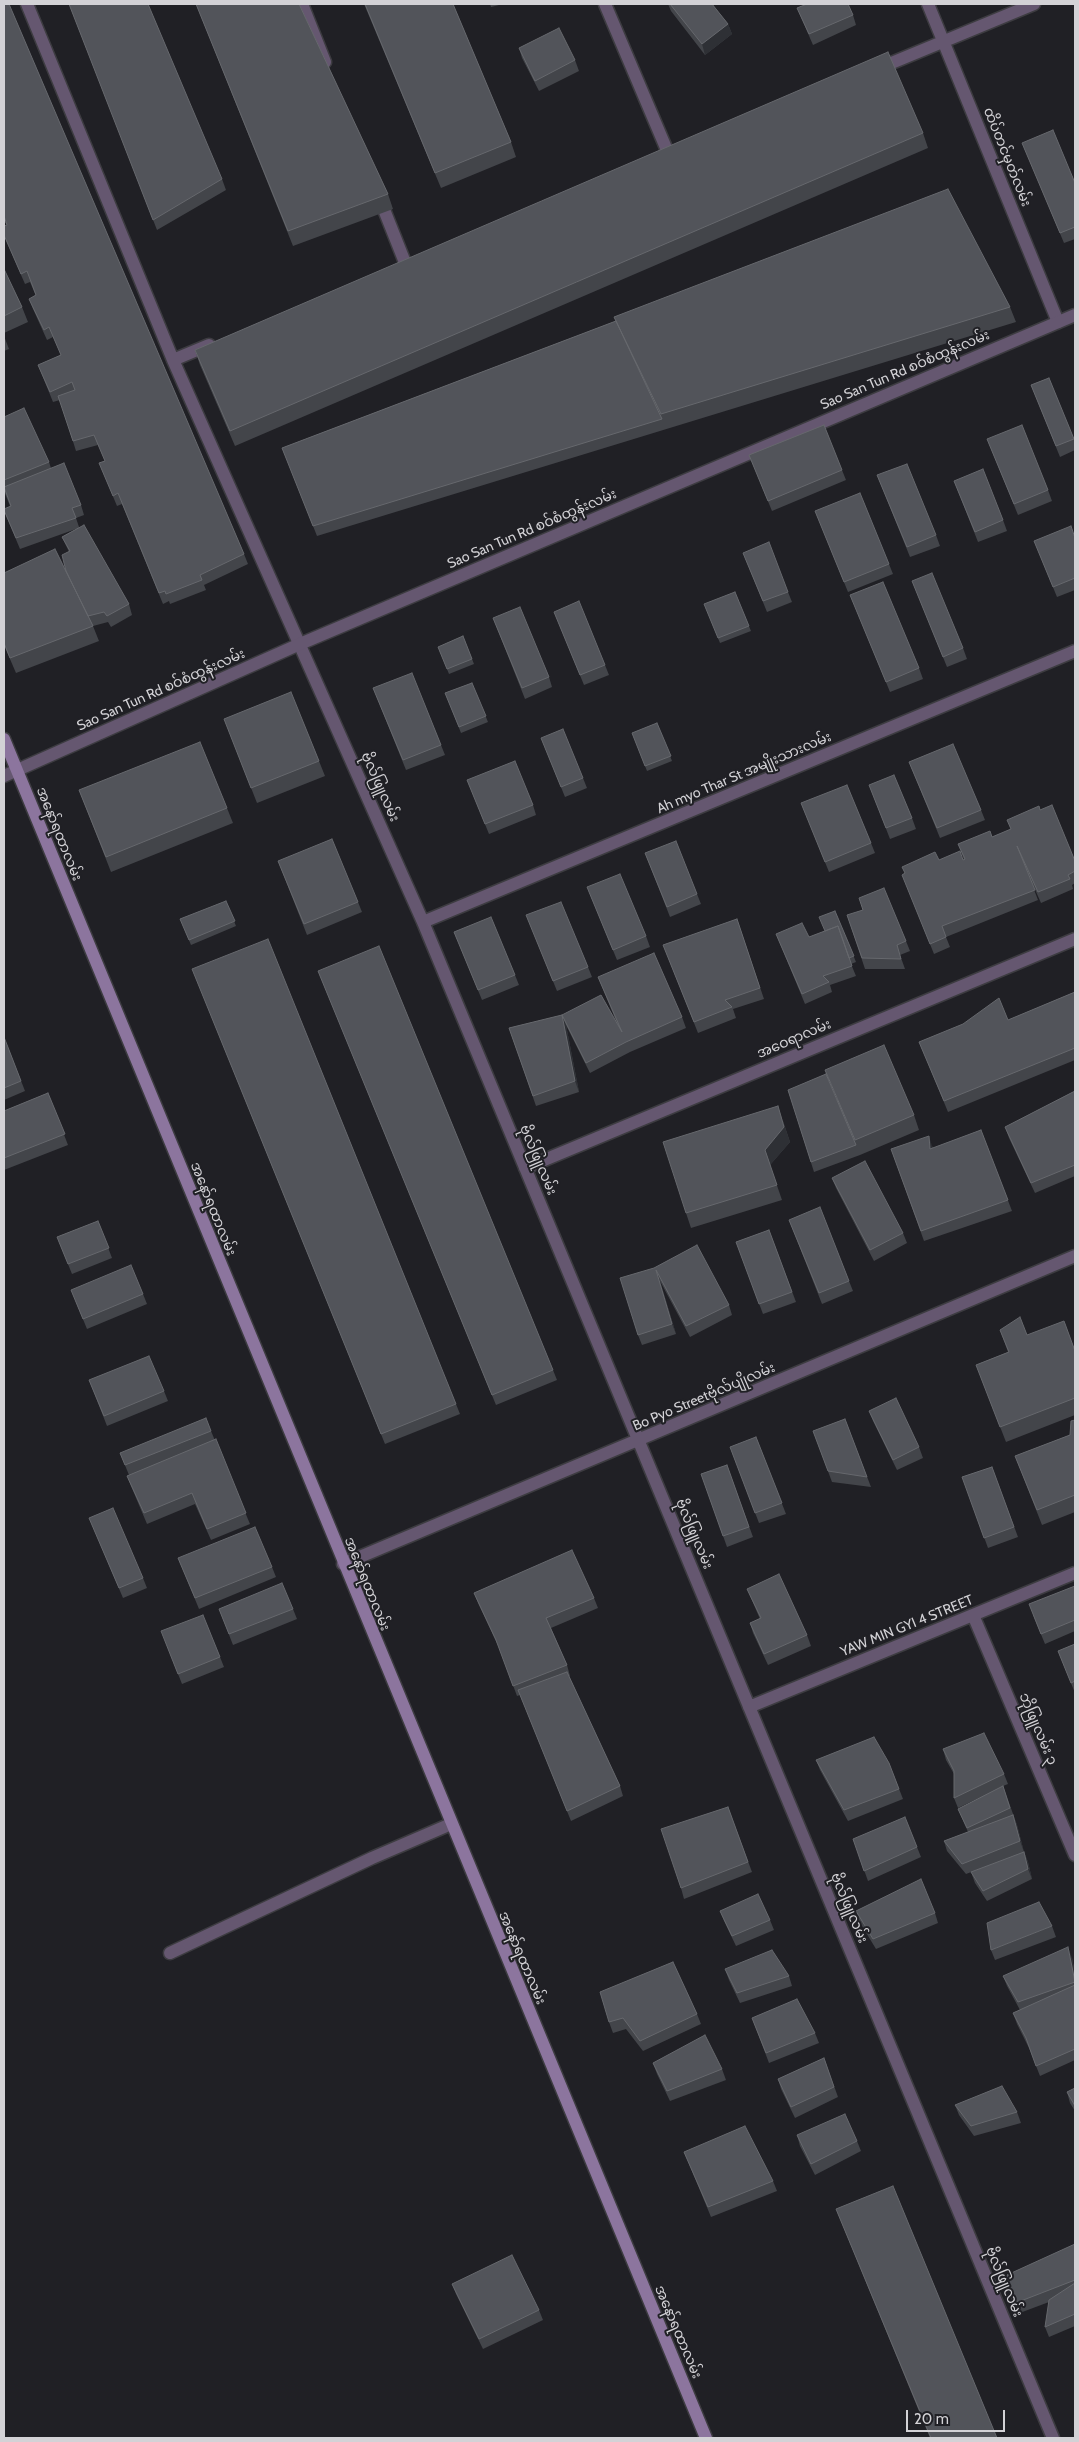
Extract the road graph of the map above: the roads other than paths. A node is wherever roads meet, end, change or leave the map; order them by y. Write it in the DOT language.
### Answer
graph roads {
  1 [pos="27,4"];
  2 [pos="302,4"];
  3 [pos="605,4"];
  4 [pos="928,4"];
  5 [pos="1034,4"];
  6 [pos="944,42"];
  7 [pos="331,76"];
  8 [pos="861,76"];
  9 [pos="669,155"];
  10 [pos="374,184"];
  11 [pos="406,265"];
  12 [pos="1075,314"];
  13 [pos="1058,322"];
  14 [pos="218,342"];
  15 [pos="173,360"];
  16 [pos="300,644"];
  17 [pos="1075,651"];
  18 [pos="4,740"];
  19 [pos="17,770"];
  20 [pos="4,776"];
  21 [pos="423,922"];
  22 [pos="1075,939"];
  23 [pos="525,1168"];
  24 [pos="1075,1256"];
  25 [pos="639,1441"];
  26 [pos="343,1564"];
  27 [pos="1075,1573"];
  28 [pos="973,1615"];
  29 [pos="749,1706"];
  30 [pos="451,1824"];
  31 [pos="1075,1856"];
  32 [pos="170,1953"];
  33 [pos="706,2438"];
  34 [pos="1053,2438"];
  1 -- 15 [label="street, ဗိုလ်ဖြူလမ်း"];
  2 -- 7 [label="street"];
  3 -- 9 [label="street"];
  4 -- 6 [label="street, ထိပ်တင်မှတ်လမ်း"];
  5 -- 6 [label="street"];
  6 -- 8 [label="street"];
  6 -- 13 [label="street, ထိပ်တင်မှတ်လမ်း"];
  10 -- 11 [label="street"];
  12 -- 13 [label="street, Sao San Tun Rd စဝ်စံထွန်းလမ်း"];
  13 -- 16 [label="street, Sao San Tun Rd စဝ်စံထွန်းလမ်း"];
  14 -- 15 [label="street"];
  15 -- 16 [label="street, ဗိုလ်ဖြူလမ်း"];
  16 -- 19 [label="street, Sao San Tun Rd စဝ်စံထွန်းလမ်း"];
  16 -- 21 [label="street, ဗိုလ်ဖြူလမ်း"];
  17 -- 21 [label="street, Ah myo Thar St အမျိုးသားလမ်း"];
  18 -- 19 [label="main road, အနော်ရထာလမ်း"];
  19 -- 20 [label="street, Sao San Tun Rd စဝ်စံထွန်းလမ်း"];
  19 -- 26 [label="main road, အနော်ရထာလမ်း"];
  21 -- 23 [label="street, ဗိုလ်ဖြူလမ်း"];
  22 -- 23 [label="street, အဝေရာလမ်း"];
  23 -- 25 [label="street, ဗိုလ်ဖြူလမ်း"];
  24 -- 25 [label="street, Bo Pyo Streetဗိုလ်ပျိုလမ်း"];
  25 -- 26 [label="street, Bo Pyo Streetဗိုလ်ပျိုလမ်း"];
  25 -- 29 [label="street, ဗိုလ်ဖြူလမ်း"];
  26 -- 30 [label="main road, အနော်ရထာလမ်း"];
  27 -- 28 [label="street, YAW MIN GYI 4 STREET"];
  28 -- 29 [label="street, YAW MIN GYI 4 STREET"];
  28 -- 31 [label="street, ဘိုဖြူလမ်း ၃"];
  29 -- 34 [label="street, ဗိုလ်ဖြူလမ်း"];
  30 -- 32 [label="street"];
  30 -- 33 [label="main road, အနော်ရထာလမ်း"];
}
